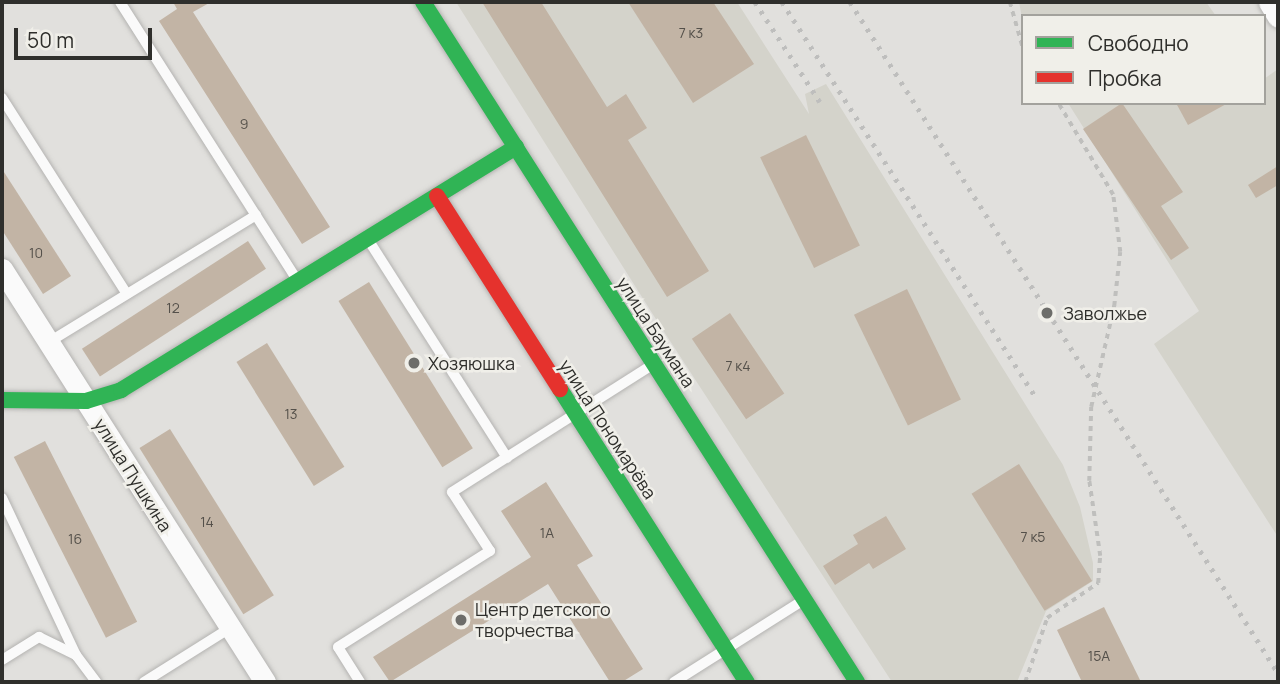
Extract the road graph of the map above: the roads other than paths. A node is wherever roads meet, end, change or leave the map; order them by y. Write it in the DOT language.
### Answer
graph roads {
  1 [pos="120,2"];
  2 [pos="423,2"];
  3 [pos="1269,2"];
  4 [pos="1278,17"];
  5 [pos="2,98"];
  6 [pos="516,147"];
  7 [pos="437,196"];
  8 [pos="256,215"];
  9 [pos="367,239"];
  10 [pos="2,269"];
  11 [pos="298,281"];
  12 [pos="127,294"];
  13 [pos="49,342"];
  14 [pos="654,364"];
  15 [pos="2,400"];
  16 [pos="86,401"];
  17 [pos="576,414"];
  18 [pos="507,458"];
  19 [pos="2,498"];
  20 [pos="804,599"];
  21 [pos="230,628"];
  22 [pos="726,649"];
  23 [pos="76,655"];
  24 [pos="2,660"];
  25 [pos="96,682"];
  26 [pos="144,682"];
  27 [pos="265,682"];
  28 [pos="360,682"];
  29 [pos="674,682"];
  30 [pos="747,682"];
  31 [pos="857,682"];
  1 -- 8 [label="lane"];
  2 -- 6 [label="street, улица Баумана"];
  3 -- 4 [label="street"];
  5 -- 12 [label="lane"];
  6 -- 7 [label="street"];
  6 -- 14 [label="street, улица Баумана"];
  7 -- 9 [label="street"];
  7 -- 17 [label="street, улица Пономарёва"];
  8 -- 11 [label="lane"];
  8 -- 12 [label="lane"];
  9 -- 11 [label="street"];
  9 -- 18 [label="lane"];
  10 -- 13 [label="street, улица Пушкина"];
  11 -- 16 [label="street"];
  12 -- 13 [label="lane"];
  13 -- 16 [label="street, улица Пушкина"];
  14 -- 17 [label="lane"];
  14 -- 20 [label="street, улица Баумана"];
  15 -- 16 [label="street"];
  16 -- 21 [label="street, улица Пушкина"];
  17 -- 18 [label="lane"];
  17 -- 22 [label="street, улица Пономарёва"];
  18 -- 28 [label="lane"];
  19 -- 23 [label="lane"];
  20 -- 22 [label="lane"];
  20 -- 31 [label="street, улица Баумана"];
  21 -- 26 [label="lane"];
  21 -- 27 [label="street, улица Пушкина"];
  22 -- 29 [label="lane"];
  22 -- 30 [label="street, улица Пономарёва"];
  23 -- 24 [label="lane"];
  23 -- 25 [label="lane"];
}
